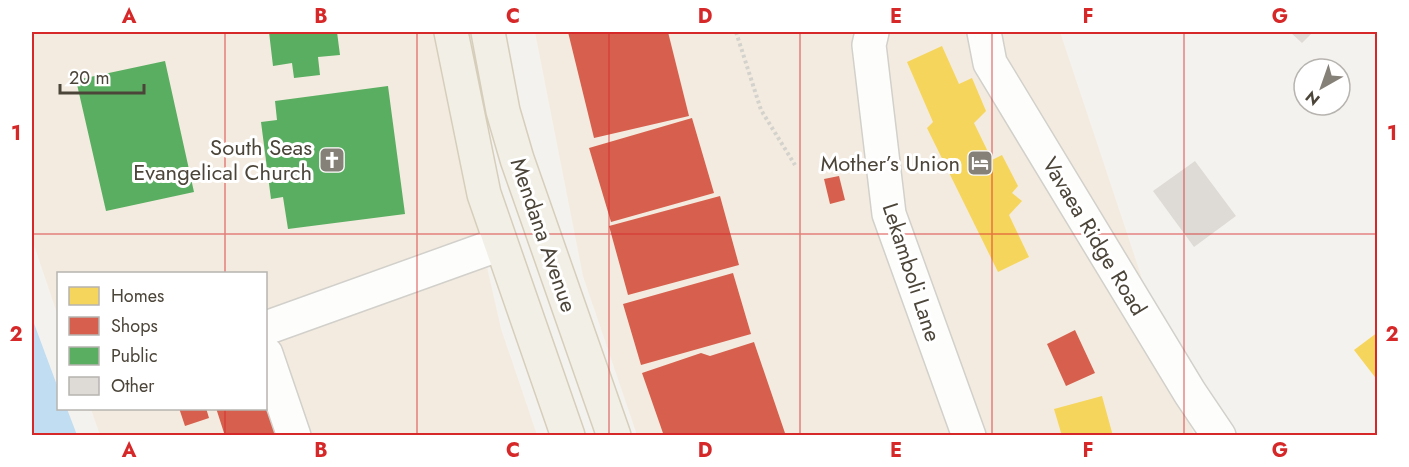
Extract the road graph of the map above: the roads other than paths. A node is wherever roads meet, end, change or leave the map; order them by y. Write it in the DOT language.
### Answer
graph roads {
  1 [pos="451,32"];
  2 [pos="488,32"];
  3 [pos="872,32"];
  4 [pos="984,32"];
  5 [pos="500,244"];
  6 [pos="267,328"];
  7 [pos="267,357"];
  8 [pos="294,435"];
  9 [pos="568,435"];
  10 [pos="614,435"];
  11 [pos="969,435"];
  12 [pos="1219,435"];
  1 -- 5 [label="main road, Mendana Avenue"];
  2 -- 10 [label="main road, Mendana Avenue"];
  3 -- 11 [label="street, Lekamboli Lane"];
  4 -- 12 [label="street, Vavaea Ridge Road"];
  5 -- 6 [label="street"];
  5 -- 9 [label="main road, Mendana Avenue"];
  7 -- 8 [label="street"];
}
